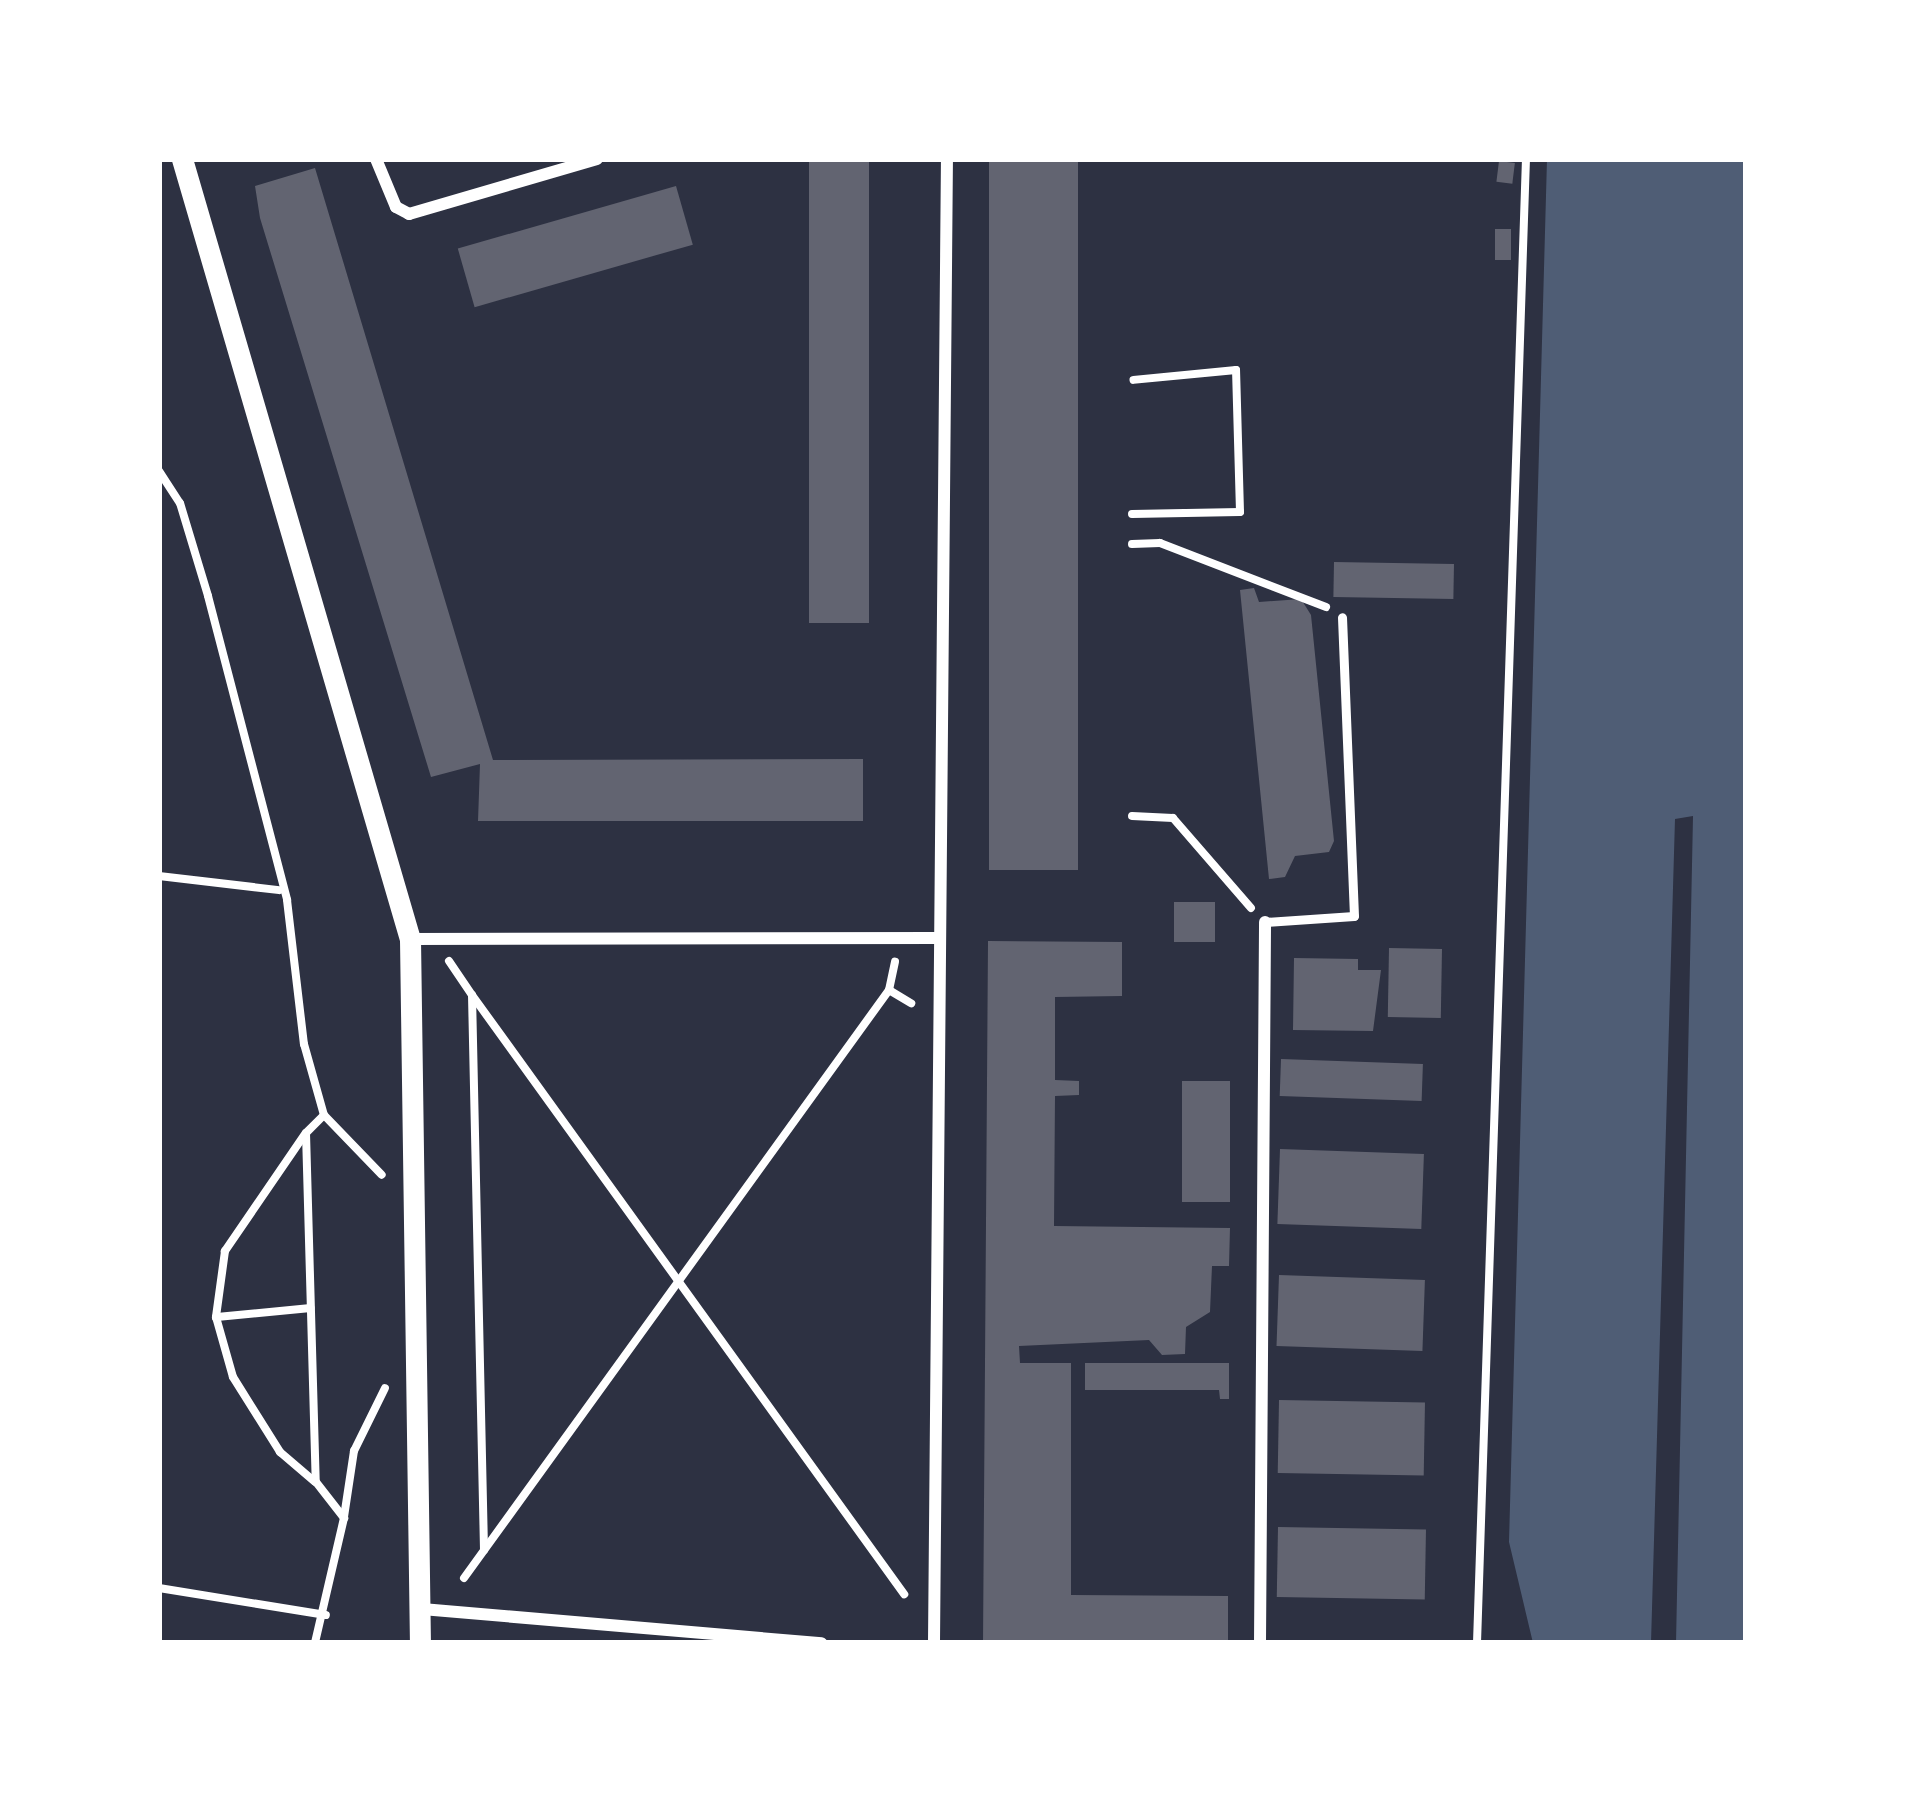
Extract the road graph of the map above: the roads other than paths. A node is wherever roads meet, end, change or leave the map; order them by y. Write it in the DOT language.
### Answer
graph roads {
  1 [pos="182,159"];
  2 [pos="376,159"];
  3 [pos="597,159"];
  4 [pos="947,159"];
  5 [pos="1342,617"];
  6 [pos="1265,922"];
  7 [pos="938,938"];
  8 [pos="410,939"];
  9 [pos="422,1610"];
  10 [pos="419,1643"];
  11 [pos="821,1643"];
  12 [pos="934,1643"];
  13 [pos="1260,1643"];
  1 -- 8 [label="street"];
  2 -- 3 [label="street"];
  4 -- 7 [label="street"];
  5 -- 6 [label="lane"];
  6 -- 13 [label="street"];
  7 -- 8 [label="street"];
  7 -- 12 [label="street"];
  8 -- 9 [label="street"];
  9 -- 10 [label="street"];
  9 -- 11 [label="street"];
}
